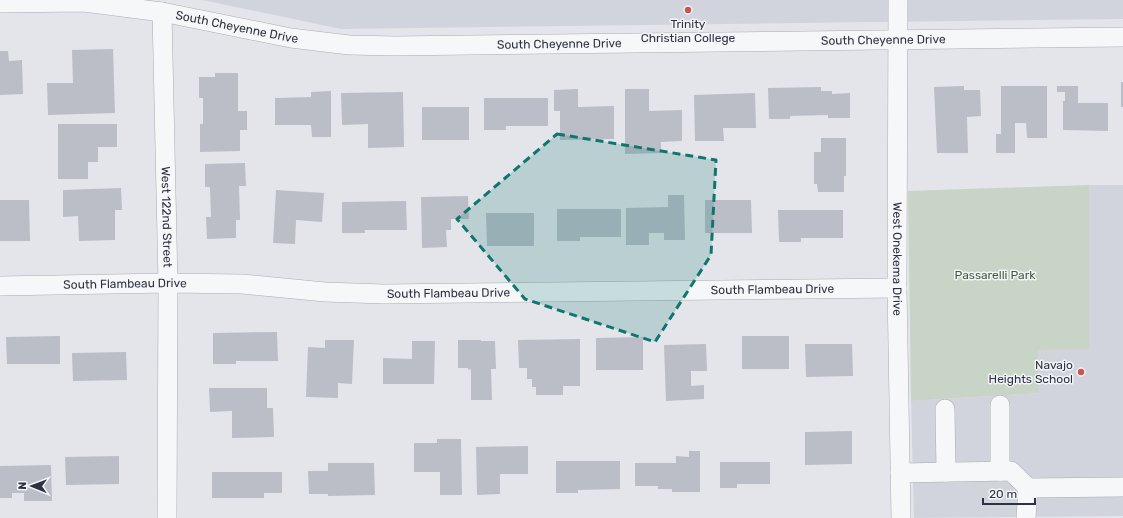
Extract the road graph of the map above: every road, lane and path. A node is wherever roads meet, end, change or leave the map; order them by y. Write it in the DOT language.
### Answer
graph roads {
  1 [pos="898,0"];
  2 [pos="0,3"];
  3 [pos="162,12"];
  4 [pos="1123,37"];
  5 [pos="898,40"];
  6 [pos="168,283"];
  7 [pos="0,286"];
  8 [pos="897,288"];
  9 [pos="1000,405"];
  10 [pos="945,409"];
  11 [pos="1000,471"];
  12 [pos="946,472"];
  13 [pos="900,473"];
  14 [pos="1123,487"];
  15 [pos="1028,488"];
  16 [pos="167,518"];
  17 [pos="901,518"];
  18 [pos="1026,518"];
  1 -- 5 [label="street, West Onekema Drive"];
  2 -- 3 [label="street, South Cheyenne Drive"];
  3 -- 5 [label="street, South Cheyenne Drive"];
  3 -- 6 [label="street, West 122nd Street"];
  4 -- 5 [label="street, South Cheyenne Drive"];
  5 -- 8 [label="street, West Onekema Drive"];
  6 -- 7 [label="street, South Flambeau Drive"];
  6 -- 8 [label="street, South Flambeau Drive"];
  6 -- 16 [label="street, West 122nd Street"];
  8 -- 13 [label="street, West Onekema Drive"];
  9 -- 11 [label="street"];
  10 -- 12 [label="street"];
  11 -- 12 [label="street"];
  11 -- 15 [label="street"];
  12 -- 13 [label="street"];
  13 -- 17 [label="street, West Onekema Drive"];
  14 -- 15 [label="street"];
  15 -- 18 [label="street"];
}
